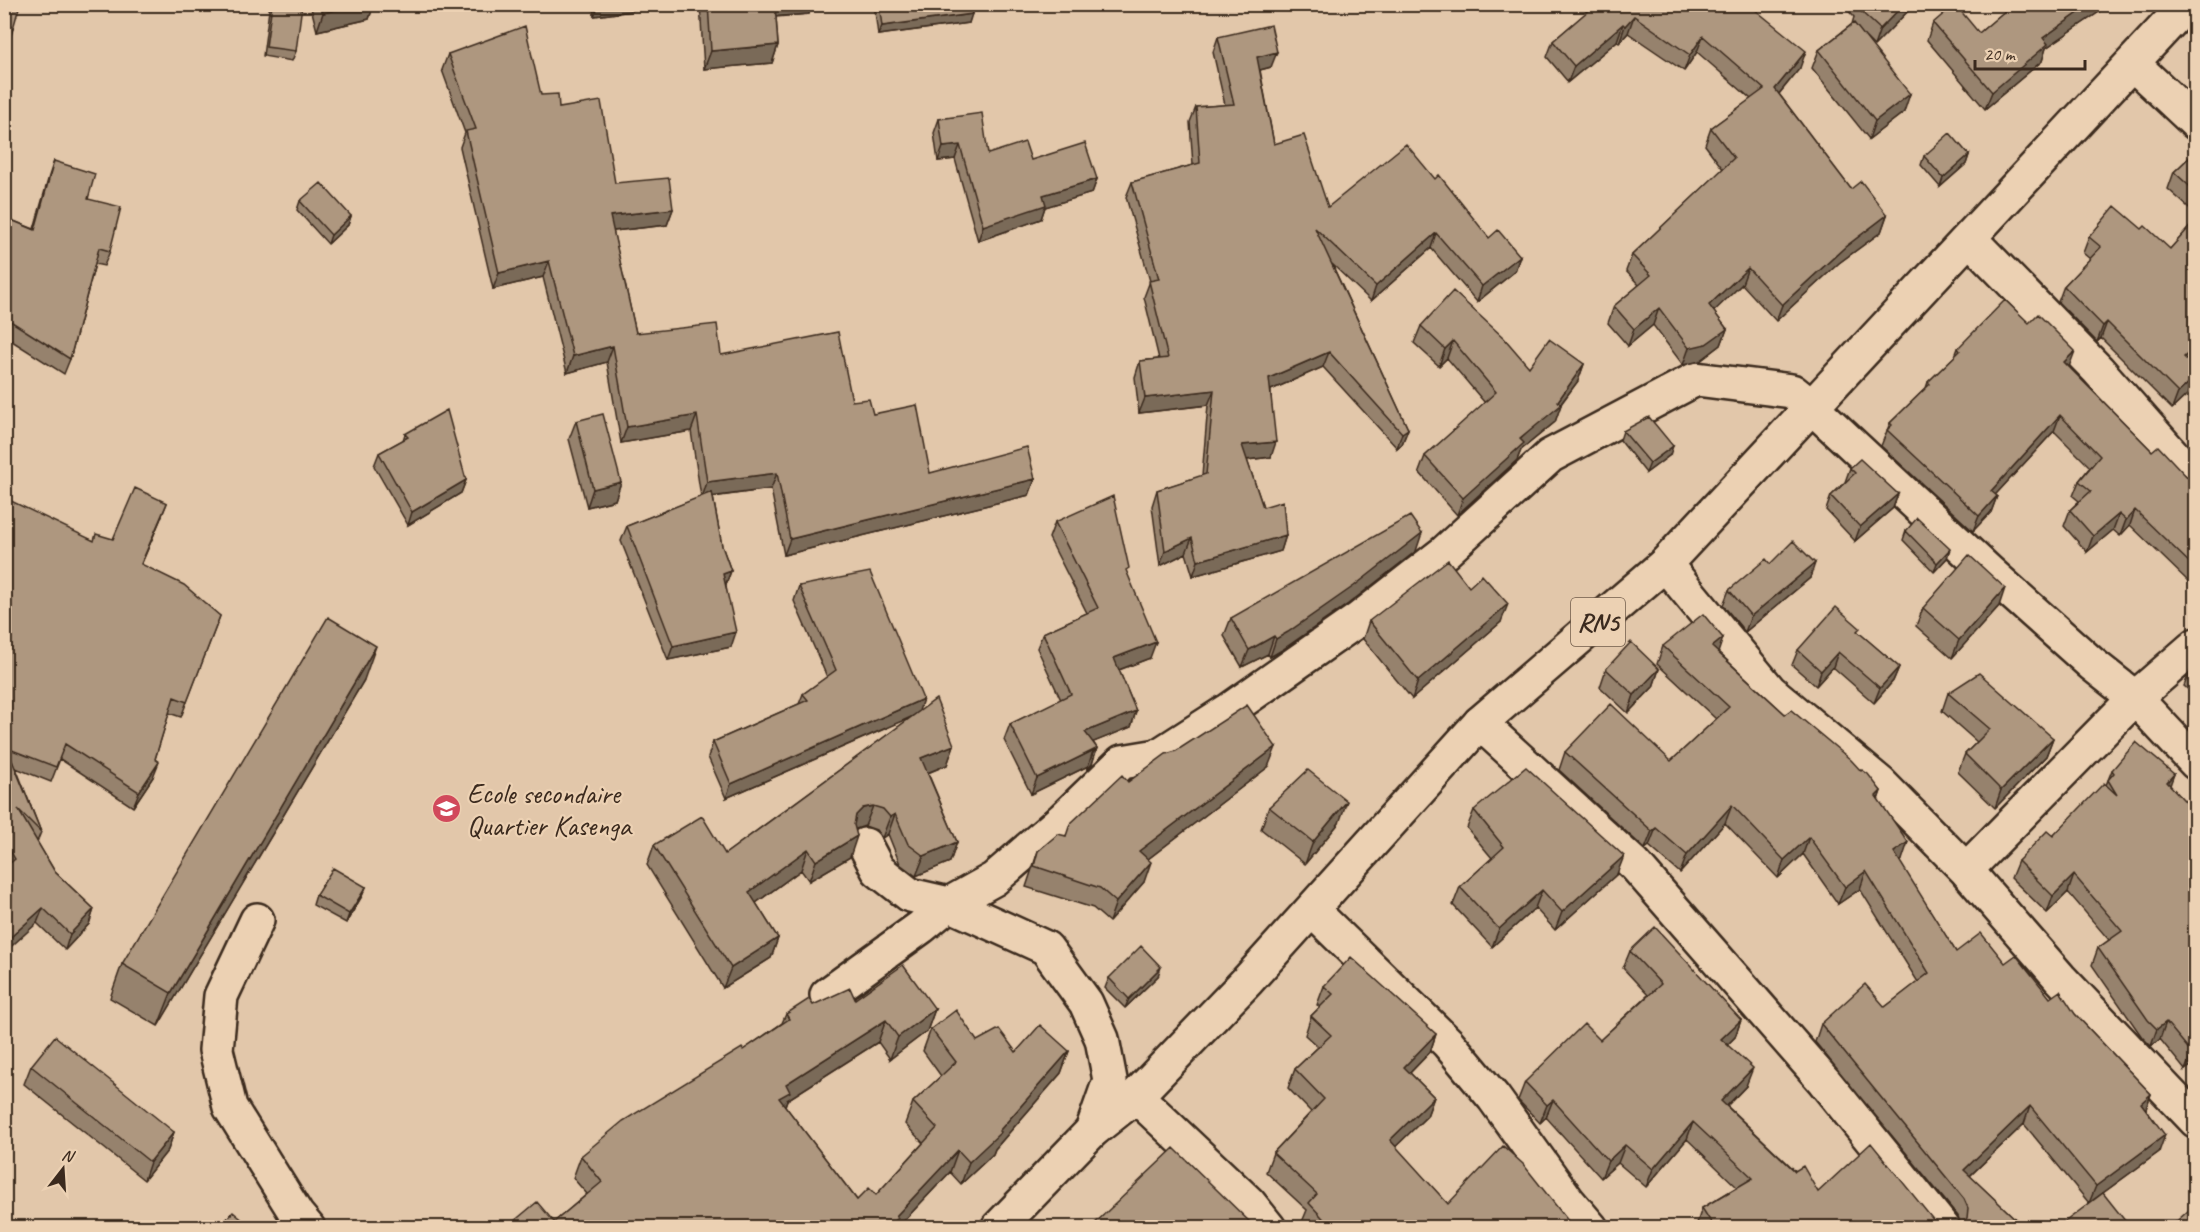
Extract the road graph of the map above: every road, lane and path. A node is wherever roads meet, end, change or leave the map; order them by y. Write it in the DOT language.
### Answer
graph roads {
  1 [pos="2187,4"];
  2 [pos="2133,64"];
  3 [pos="2196,123"];
  4 [pos="1970,239"];
  5 [pos="1812,407"];
  6 [pos="2196,481"];
  7 [pos="1665,564"];
  8 [pos="2196,645"];
  9 [pos="2135,698"];
  10 [pos="1480,723"];
  11 [pos="2196,764"];
  12 [pos="866,845"];
  13 [pos="1966,870"];
  14 [pos="949,904"];
  15 [pos="1312,909"];
  16 [pos="256,920"];
  17 [pos="827,995"];
  18 [pos="1136,1096"];
  19 [pos="2196,1121"];
  20 [pos="1092,1131"];
  21 [pos="308,1227"];
  22 [pos="998,1227"];
  23 [pos="1269,1227"];
  24 [pos="1591,1227"];
  25 [pos="1943,1227"];
  1 -- 2 [label="main road, RN5"];
  2 -- 3 [label="main road"];
  2 -- 4 [label="main road, RN5"];
  4 -- 5 [label="main road, RN5"];
  4 -- 6 [label="main road"];
  5 -- 7 [label="main road, RN5"];
  5 -- 9 [label="main road"];
  5 -- 14 [label="main road"];
  7 -- 10 [label="main road, RN5"];
  7 -- 13 [label="main road"];
  8 -- 9 [label="main road"];
  9 -- 11 [label="main road"];
  9 -- 13 [label="main road"];
  10 -- 15 [label="main road, RN5"];
  10 -- 25 [label="main road"];
  12 -- 14 [label="main road"];
  13 -- 19 [label="main road"];
  14 -- 17 [label="main road"];
  14 -- 20 [label="main road"];
  15 -- 18 [label="main road, RN5"];
  15 -- 24 [label="main road"];
  16 -- 21 [label="main road"];
  18 -- 20 [label="main road, RN5"];
  18 -- 23 [label="main road"];
  20 -- 22 [label="main road, RN5"];
}
